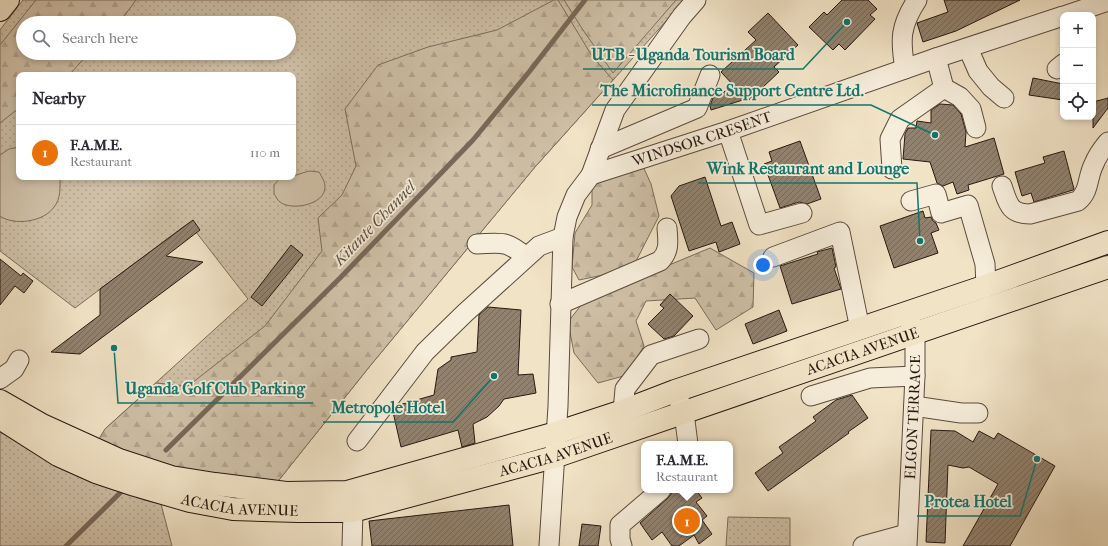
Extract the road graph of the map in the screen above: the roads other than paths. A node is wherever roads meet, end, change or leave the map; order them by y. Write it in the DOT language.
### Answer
graph roads {
  1 [pos="8,0"];
  2 [pos="696,0"];
  3 [pos="917,0"];
  4 [pos="1108,0"];
  5 [pos="0,10"];
  6 [pos="1076,12"];
  7 [pos="1060,18"];
  8 [pos="968,48"];
  9 [pos="936,58"];
  10 [pos="905,70"];
  11 [pos="710,75"];
  12 [pos="944,88"];
  13 [pos="1004,98"];
  14 [pos="976,128"];
  15 [pos="728,131"];
  16 [pos="1108,142"];
  17 [pos="600,149"];
  18 [pos="892,168"];
  19 [pos="592,175"];
  20 [pos="1002,186"];
  21 [pos="911,201"];
  22 [pos="802,213"];
  23 [pos="667,228"];
  24 [pos="562,238"];
  25 [pos="1108,242"];
  26 [pos="477,244"];
  27 [pos="526,257"];
  28 [pos="773,257"];
  29 [pos="1108,267"];
  30 [pos="986,286"];
  31 [pos="560,304"];
  32 [pos="907,313"];
  33 [pos="860,329"];
  34 [pos="914,333"];
  35 [pos="699,339"];
  36 [pos="19,360"];
  37 [pos="915,376"];
  38 [pos="0,379"];
  39 [pos="675,391"];
  40 [pos="811,396"];
  41 [pos="0,401"];
  42 [pos="914,406"];
  43 [pos="623,412"];
  44 [pos="684,413"];
  45 [pos="978,413"];
  46 [pos="0,418"];
  47 [pos="556,433"];
  48 [pos="357,441"];
  49 [pos="688,441"];
  50 [pos="554,457"];
  51 [pos="657,493"];
  52 [pos="350,502"];
  53 [pos="907,540"];
  54 [pos="352,546"];
  55 [pos="549,546"];
  56 [pos="622,546"];
  57 [pos="863,546"];
  1 -- 5 [label="main road"];
  2 -- 17 [label="street"];
  3 -- 10 [label="street"];
  4 -- 6 [label="street, WINDSOR CRESENT"];
  7 -- 8 [label="street, WINDSOR CRESENT"];
  8 -- 9 [label="street, WINDSOR CRESENT"];
  8 -- 13 [label="street"];
  9 -- 10 [label="street, WINDSOR CRESENT"];
  9 -- 12 [label="street"];
  10 -- 15 [label="street, WINDSOR CRESENT"];
  11 -- 17 [label="street"];
  12 -- 14 [label="street"];
  12 -- 18 [label="street"];
  15 -- 19 [label="street, WINDSOR CRESENT"];
  15 -- 22 [label="street"];
  16 -- 20 [label="street"];
  17 -- 19 [label="street"];
  19 -- 24 [label="street"];
  21 -- 30 [label="street"];
  23 -- 31 [label="street"];
  24 -- 27 [label="street"];
  24 -- 31 [label="street"];
  25 -- 30 [label="main road, ACACIA AVENUE"];
  26 -- 27 [label="street"];
  27 -- 48 [label="street"];
  28 -- 33 [label="street"];
  29 -- 34 [label="main road, ACACIA AVENUE"];
  30 -- 32 [label="main road, ACACIA AVENUE"];
  31 -- 47 [label="street"];
  32 -- 33 [label="main road, ACACIA AVENUE"];
  32 -- 34 [label="street, ELGON TERRACE"];
  33 -- 39 [label="main road, ACACIA AVENUE"];
  34 -- 37 [label="street, ELGON TERRACE"];
  34 -- 44 [label="main road, ACACIA AVENUE"];
  35 -- 43 [label="street"];
  36 -- 38 [label="street"];
  37 -- 40 [label="street"];
  37 -- 42 [label="street, ELGON TERRACE"];
  39 -- 43 [label="main road, ACACIA AVENUE"];
  39 -- 44 [label="street"];
  41 -- 52 [label="main road, ACACIA AVENUE"];
  42 -- 45 [label="street"];
  42 -- 53 [label="street, ELGON TERRACE"];
  43 -- 47 [label="main road, ACACIA AVENUE"];
  44 -- 49 [label="street"];
  44 -- 50 [label="main road, ACACIA AVENUE"];
  46 -- 52 [label="main road, ACACIA AVENUE"];
  47 -- 50 [label="street"];
  47 -- 52 [label="main road, ACACIA AVENUE"];
  50 -- 52 [label="main road, ACACIA AVENUE"];
  50 -- 55 [label="street"];
  51 -- 56 [label="street"];
  52 -- 54 [label="street"];
  53 -- 57 [label="street"];
}
